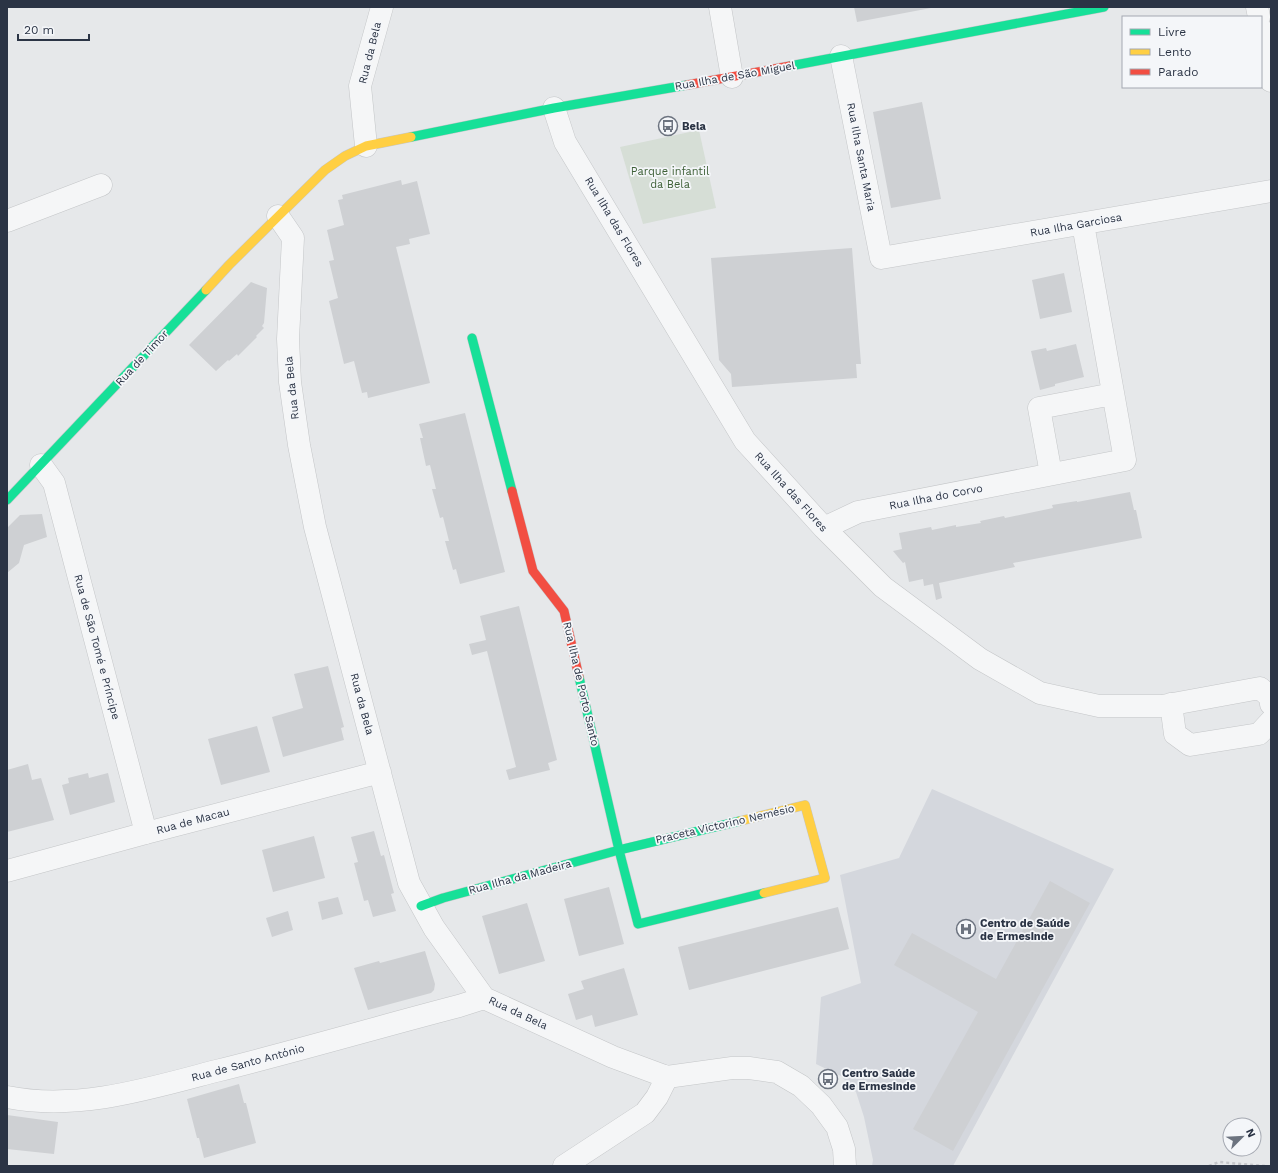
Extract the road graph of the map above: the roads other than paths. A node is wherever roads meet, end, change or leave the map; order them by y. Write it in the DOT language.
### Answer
graph roads {
  1 [pos="382,7"];
  2 [pos="720,7"];
  3 [pos="1104,7"];
  4 [pos="1262,34"];
  5 [pos="841,56"];
  6 [pos="732,77"];
  7 [pos="1271,81"];
  8 [pos="554,108"];
  9 [pos="366,146"];
  10 [pos="101,185"];
  11 [pos="1271,191"];
  12 [pos="278,216"];
  13 [pos="7,221"];
  14 [pos="1083,224"];
  15 [pos="881,258"];
  16 [pos="472,338"];
  17 [pos="1113,394"];
  18 [pos="42,465"];
  19 [pos="1052,474"];
  20 [pos="7,500"];
  21 [pos="824,528"];
  22 [pos="1171,704"];
  23 [pos="1271,704"];
  24 [pos="1271,721"];
  25 [pos="380,772"];
  26 [pos="146,833"];
  27 [pos="620,850"];
  28 [pos="7,871"];
  29 [pos="421,906"];
  30 [pos="638,924"];
  31 [pos="484,998"];
  32 [pos="667,1077"];
  33 [pos="7,1097"];
  34 [pos="564,1166"];
  35 [pos="845,1166"];
  1 -- 9 [label="street, Rua da Bela"];
  2 -- 6 [label="street"];
  3 -- 5 [label="street, Rua Ilha de São Miguel"];
  4 -- 7 [label="street"];
  5 -- 6 [label="street, Rua Ilha de São Miguel"];
  5 -- 15 [label="street, Rua Ilha Santa Maria"];
  6 -- 8 [label="street, Rua Ilha de São Miguel"];
  8 -- 9 [label="street, Rua Ilha de São Miguel"];
  8 -- 21 [label="street, Rua Ilha das Flores"];
  9 -- 12 [label="street"];
  10 -- 13 [label="street"];
  11 -- 14 [label="street, Rua Ilha Garciosa"];
  12 -- 18 [label="street, Rua de Timor"];
  12 -- 25 [label="street, Rua da Bela"];
  14 -- 15 [label="street, Rua Ilha Garciosa"];
  14 -- 17 [label="street, Rua Ilha do Corvo"];
  16 -- 27 [label="street, Rua Ilha de Porto Santo"];
  17 -- 19 [label="street, Rua Ilha do Corvo"];
  17 -- 19 [label="street"];
  18 -- 20 [label="street, Rua de Timor"];
  18 -- 26 [label="street, Rua de São Tomé e Príncipe"];
  19 -- 21 [label="street, Rua Ilha do Corvo"];
  21 -- 22 [label="street, Rua Ilha das Flores"];
  22 -- 23 [label="street, Rua Ilha das Flores"];
  22 -- 24 [label="street"];
  25 -- 26 [label="street, Rua de Macau"];
  25 -- 29 [label="street, Rua da Bela"];
  26 -- 28 [label="street, Rua de Macau"];
  27 -- 29 [label="street, Rua Ilha da Madeira"];
  27 -- 30 [label="street, Rua Ilha de Porto Santo"];
  27 -- 30 [label="street, Praceta Victorino Nemésio"];
  29 -- 31 [label="street, Rua da Bela"];
  31 -- 32 [label="street, Rua da Bela"];
  31 -- 33 [label="street, Rua de Santo António"];
  32 -- 34 [label="street"];
  32 -- 35 [label="street, Rua da Bela"];
}
